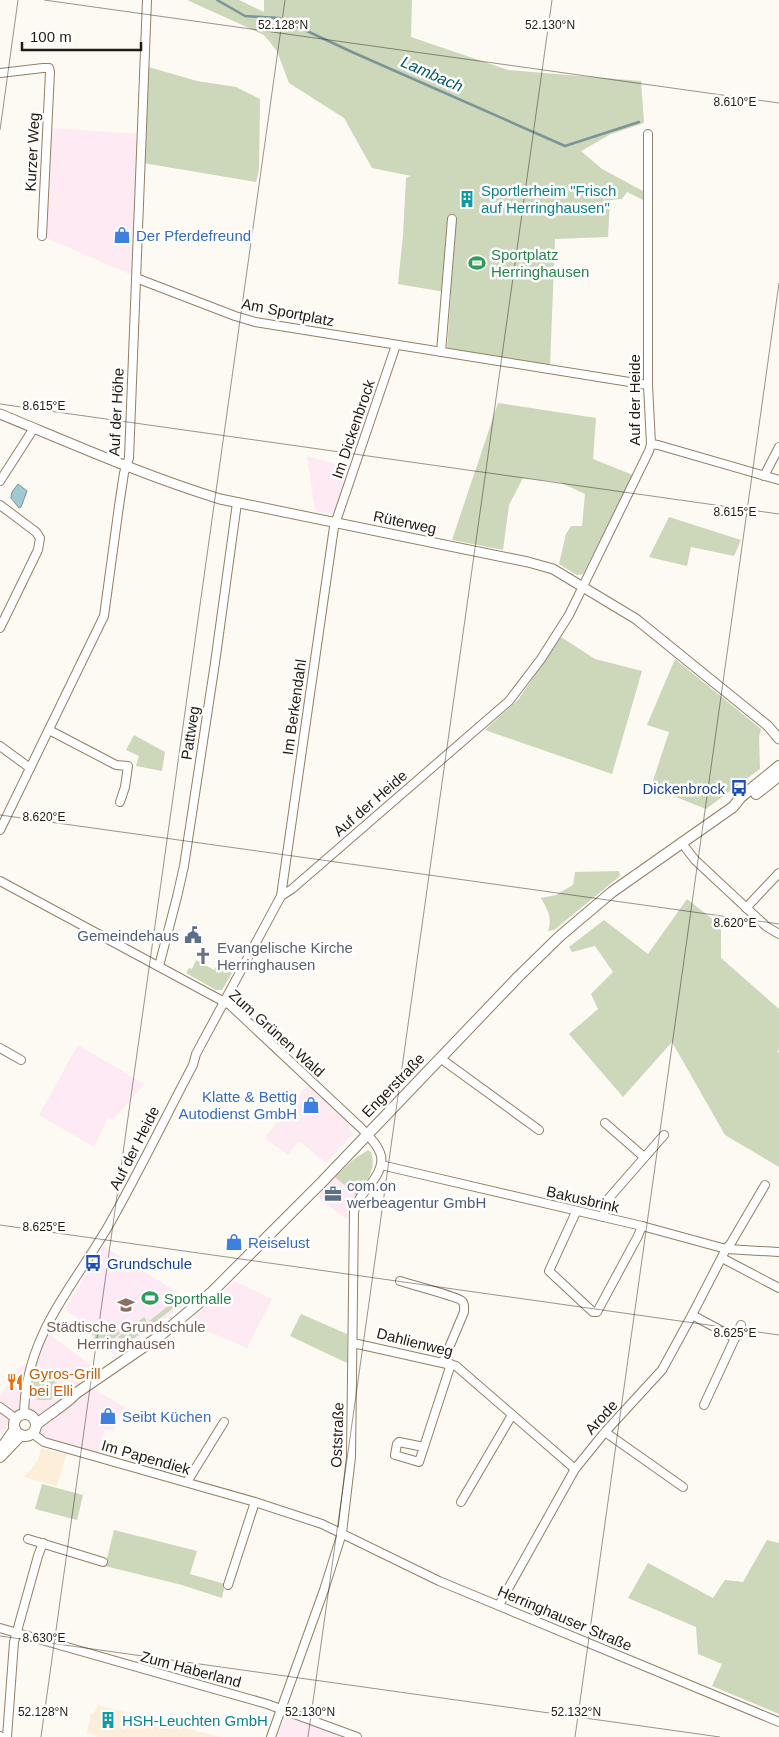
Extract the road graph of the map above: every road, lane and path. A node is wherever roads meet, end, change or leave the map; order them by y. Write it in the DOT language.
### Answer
graph roads {
  1 [pos="147,0"];
  2 [pos="0,73"];
  3 [pos="648,134"];
  4 [pos="452,220"];
  5 [pos="42,236"];
  6 [pos="136,278"];
  7 [pos="396,345"];
  8 [pos="441,352"];
  9 [pos="648,385"];
  10 [pos="0,414"];
  11 [pos="34,428"];
  12 [pos="651,444"];
  13 [pos="779,447"];
  14 [pos="126,466"];
  15 [pos="764,476"];
  16 [pos="779,480"];
  17 [pos="0,481"];
  18 [pos="237,503"];
  19 [pos="0,505"];
  20 [pos="336,522"];
  21 [pos="582,586"];
  22 [pos="0,628"];
  23 [pos="768,726"];
  24 [pos="49,730"];
  25 [pos="779,730"];
  26 [pos="779,739"];
  27 [pos="0,746"];
  28 [pos="779,766"];
  29 [pos="30,768"];
  30 [pos="779,776"];
  31 [pos="120,802"];
  32 [pos="737,803"];
  33 [pos="0,830"];
  34 [pos="682,842"];
  35 [pos="779,873"];
  36 [pos="0,881"];
  37 [pos="281,896"];
  38 [pos="746,908"];
  39 [pos="779,934"];
  40 [pos="159,966"];
  41 [pos="224,1001"];
  42 [pos="0,1048"];
  43 [pos="440,1058"];
  44 [pos="21,1060"];
  45 [pos="605,1122"];
  46 [pos="539,1130"];
  47 [pos="367,1134"];
  48 [pos="664,1135"];
  49 [pos="644,1157"];
  50 [pos="382,1166"];
  51 [pos="765,1184"];
  52 [pos="576,1212"];
  53 [pos="603,1217"];
  54 [pos="642,1226"];
  55 [pos="726,1249"];
  56 [pos="779,1252"];
  57 [pos="722,1258"];
  58 [pos="400,1281"];
  59 [pos="779,1288"];
  60 [pos="692,1316"];
  61 [pos="741,1325"];
  62 [pos="735,1338"];
  63 [pos="353,1343"];
  64 [pos="447,1363"];
  65 [pos="704,1405"];
  66 [pos="0,1407"];
  67 [pos="512,1415"];
  68 [pos="224,1422"];
  69 [pos="25,1425"];
  70 [pos="604,1432"];
  71 [pos="424,1447"];
  72 [pos="0,1450"];
  73 [pos="0,1457"];
  74 [pos="575,1469"];
  75 [pos="187,1482"];
  76 [pos="683,1487"];
  77 [pos="255,1502"];
  78 [pos="461,1502"];
  79 [pos="342,1533"];
  80 [pos="28,1538"];
  81 [pos="43,1544"];
  82 [pos="103,1562"];
  83 [pos="228,1585"];
  84 [pos="499,1605"];
  85 [pos="0,1628"];
  86 [pos="16,1632"];
  87 [pos="281,1709"];
  88 [pos="779,1722"];
  89 [pos="7,1737"];
  90 [pos="271,1737"];
  91 [pos="357,1737"];
  1 -- 6 [label="street, Auf der Höhe"];
  2 -- 5 [label="street, Kurzer Weg"];
  3 -- 9 [label="street, Auf der Heide"];
  4 -- 8 [label="street"];
  6 -- 7 [label="street, Am Sportplatz"];
  6 -- 14 [label="street, Auf der Höhe"];
  7 -- 8 [label="street, Am Sportplatz"];
  7 -- 20 [label="street, Im Dickenbrock"];
  8 -- 9 [label="street, Am Sportplatz"];
  9 -- 12 [label="street, Auf der Heide"];
  10 -- 11 [label="street, Rüterweg"];
  11 -- 14 [label="street, Rüterweg"];
  11 -- 17 [label="street"];
  12 -- 15 [label="street"];
  12 -- 21 [label="street, Auf der Heide"];
  13 -- 15 [label="street"];
  14 -- 18 [label="street, Rüterweg"];
  14 -- 24 [label="street, Auf der Höhe"];
  15 -- 16 [label="street"];
  18 -- 20 [label="street, Rüterweg"];
  18 -- 40 [label="street, Pattweg"];
  19 -- 22 [label="street"];
  20 -- 21 [label="street, Rüterweg"];
  20 -- 37 [label="street, Im Berkendahl"];
  21 -- 23 [label="street, Rüterweg"];
  21 -- 37 [label="street, Auf der Heide"];
  23 -- 25 [label="street, Rüterweg"];
  23 -- 26 [label="street, Rüterweg"];
  24 -- 29 [label="street, Auf der Höhe"];
  24 -- 31 [label="street"];
  27 -- 29 [label="street"];
  28 -- 32 [label="main road, Engerstraße"];
  29 -- 33 [label="street, Auf der Höhe"];
  30 -- 32 [label="main road, Engerstraße"];
  32 -- 34 [label="main road, Engerstraße"];
  34 -- 38 [label="street"];
  34 -- 43 [label="main road, Engerstraße"];
  35 -- 38 [label="street"];
  36 -- 40 [label="street, Zum Grünen Wald"];
  37 -- 41 [label="street, Auf der Heide"];
  38 -- 39 [label="street"];
  40 -- 41 [label="street, Zum Grünen Wald"];
  41 -- 47 [label="street, Zum Grünen Wald"];
  41 -- 69 [label="street, Auf der Heide"];
  42 -- 44 [label="street"];
  43 -- 46 [label="street"];
  43 -- 47 [label="main road, Engerstraße"];
  45 -- 49 [label="street"];
  47 -- 50 [label="street"];
  47 -- 69 [label="main road, Engerstraße"];
  48 -- 49 [label="street"];
  49 -- 53 [label="street"];
  50 -- 52 [label="street, Bakusbrink"];
  50 -- 63 [label="street, Oststraße"];
  51 -- 55 [label="street, Arode"];
  52 -- 53 [label="street, Bakusbrink"];
  52 -- 54 [label="street"];
  53 -- 54 [label="street, Bakusbrink"];
  54 -- 55 [label="street, Bakusbrink"];
  55 -- 56 [label="street, Bakusbrink"];
  55 -- 57 [label="street, Arode"];
  57 -- 59 [label="street"];
  57 -- 60 [label="street, Arode"];
  58 -- 64 [label="street"];
  60 -- 62 [label="street"];
  60 -- 70 [label="street, Arode"];
  61 -- 62 [label="street"];
  62 -- 65 [label="street"];
  63 -- 64 [label="street, Dahlienweg"];
  63 -- 79 [label="street, Oststraße"];
  64 -- 67 [label="street, Dahlienweg"];
  64 -- 71 [label="street"];
  66 -- 69 [label="street, Im Papendiek"];
  67 -- 74 [label="street, Dahlienweg"];
  67 -- 78 [label="street"];
  68 -- 75 [label="street"];
  69 -- 72 [label="main road, Engerstraße"];
  69 -- 73 [label="main road, Engerstraße"];
  69 -- 75 [label="street, Im Papendiek"];
  70 -- 74 [label="street, Arode"];
  70 -- 76 [label="street"];
  74 -- 84 [label="street, Arode"];
  75 -- 77 [label="street, Im Papendiek"];
  77 -- 79 [label="street, Im Papendiek"];
  77 -- 83 [label="street"];
  79 -- 84 [label="street, Herringhauser Straße"];
  79 -- 87 [label="street, Oststraße"];
  80 -- 81 [label="street"];
  81 -- 82 [label="street"];
  81 -- 86 [label="street"];
  84 -- 88 [label="street, Herringhauser Straße"];
  85 -- 86 [label="street, Zum Haberland"];
  86 -- 87 [label="street, Zum Haberland"];
  86 -- 89 [label="street"];
  87 -- 90 [label="street, Oststraße"];
  87 -- 91 [label="street, Zum Haberland"];
}
